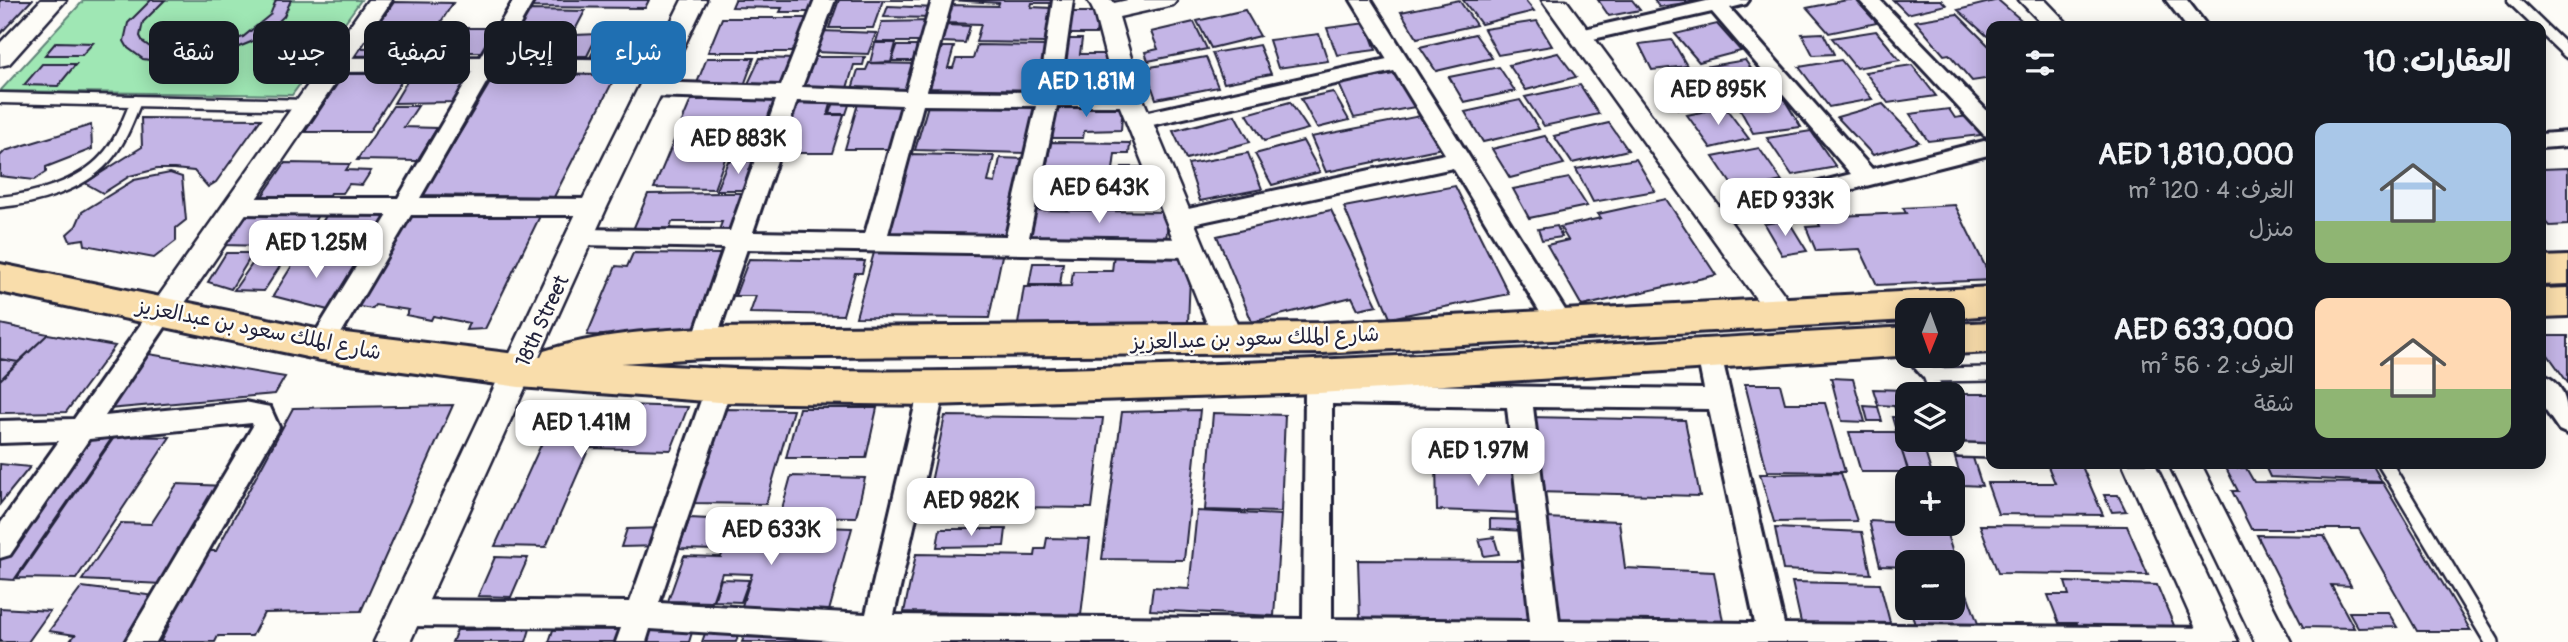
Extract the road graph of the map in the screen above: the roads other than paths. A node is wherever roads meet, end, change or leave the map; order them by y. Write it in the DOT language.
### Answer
graph roads {
  1 [pos="54,0"];
  2 [pos="380,0"];
  3 [pos="524,0"];
  4 [pos="694,0"];
  5 [pos="825,0"];
  6 [pos="942,0"];
  7 [pos="1063,0"];
  8 [pos="1165,0"];
  9 [pos="1362,0"];
  10 [pos="1554,0"];
  11 [pos="1739,0"];
  12 [pos="1868,0"];
  13 [pos="2031,0"];
  14 [pos="2176,0"];
  15 [pos="2513,0"];
  16 [pos="1716,5"];
  17 [pos="1103,6"];
  18 [pos="512,21"];
  19 [pos="684,21"];
  20 [pos="2052,21"];
  21 [pos="2193,21"];
  22 [pos="2534,21"];
  23 [pos="2546,33"];
  24 [pos="1580,36"];
  25 [pos="350,42"];
  26 [pos="2568,53"];
  27 [pos="0,58"];
  28 [pos="1400,63"];
  29 [pos="484,64"];
  30 [pos="350,65"];
  31 [pos="484,69"];
  32 [pos="686,81"];
  33 [pos="321,84"];
  34 [pos="652,84"];
  35 [pos="789,93"];
  36 [pos="0,98"];
  37 [pos="915,98"];
  38 [pos="1048,100"];
  39 [pos="136,101"];
  40 [pos="307,105"];
  41 [pos="1135,110"];
  42 [pos="1986,124"];
  43 [pos="2568,139"];
  44 [pos="2546,141"];
  45 [pos="1986,148"];
  46 [pos="1458,159"];
  47 [pos="1867,178"];
  48 [pos="0,202"];
  49 [pos="237,206"];
  50 [pos="404,207"];
  51 [pos="593,207"];
  52 [pos="1712,217"];
  53 [pos="1180,219"];
  54 [pos="580,237"];
  55 [pos="740,239"];
  56 [pos="874,242"];
  57 [pos="1016,244"];
  58 [pos="1191,248"];
  59 [pos="2568,270"];
  60 [pos="2546,271"];
  61 [pos="1,280"];
  62 [pos="1986,301"];
  63 [pos="2568,302"];
  64 [pos="2546,303"];
  65 [pos="164,310"];
  66 [pos="1782,313"];
  67 [pos="1561,325"];
  68 [pos="1986,337"];
  69 [pos="1965,338"];
  70 [pos="1229,341"];
  71 [pos="703,343"];
  72 [pos="321,345"];
  73 [pos="1895,347"];
  74 [pos="1709,354"];
  75 [pos="1924,368"];
  76 [pos="519,371"];
  77 [pos="1986,374"];
  78 [pos="1930,375"];
  79 [pos="1933,382"];
  80 [pos="1319,385"];
  81 [pos="719,386"];
  82 [pos="932,389"];
  83 [pos="2546,391"];
  84 [pos="1519,398"];
  85 [pos="1719,399"];
  86 [pos="2568,421"];
  87 [pos="84,429"];
  88 [pos="0,432"];
  89 [pos="1965,450"];
  90 [pos="1986,451"];
  91 [pos="2140,469"];
  92 [pos="2187,469"];
  93 [pos="2388,469"];
  94 [pos="0,546"];
  95 [pos="640,615"];
  96 [pos="398,628"];
  97 [pos="875,635"];
  98 [pos="1093,635"];
  99 [pos="1317,638"];
  100 [pos="1547,639"];
  101 [pos="1773,640"];
  102 [pos="139,642"];
  103 [pos="631,642"];
  104 [pos="2219,642"];
  105 [pos="2273,642"];
  106 [pos="2492,642"];
  1 -- 27 [label="street"];
  2 -- 25 [label="street"];
  3 -- 18 [label="street"];
  4 -- 19 [label="street, 18th Street"];
  5 -- 35 [label="street"];
  6 -- 37 [label="street"];
  7 -- 38 [label="street"];
  8 -- 17 [label="street"];
  9 -- 28 [label="street"];
  10 -- 24 [label="street"];
  11 -- 16 [label="street"];
  12 -- 42 [label="street"];
  13 -- 20 [label="street"];
  14 -- 21 [label="street"];
  15 -- 22 [label="lane"];
  16 -- 24 [label="street"];
  16 -- 47 [label="street"];
  17 -- 41 [label="street"];
  23 -- 26 [label="lane"];
  24 -- 52 [label="street"];
  28 -- 41 [label="street"];
  28 -- 46 [label="street"];
  29 -- 30 [label="street"];
  31 -- 50 [label="street"];
  32 -- 35 [label="street"];
  33 -- 40 [label="street"];
  34 -- 51 [label="street, 18th Street"];
  35 -- 37 [label="street"];
  35 -- 55 [label="street"];
  36 -- 39 [label="lane"];
  37 -- 38 [label="street"];
  37 -- 56 [label="street"];
  38 -- 41 [label="street"];
  38 -- 57 [label="street"];
  39 -- 40 [label="lane"];
  39 -- 48 [label="lane"];
  40 -- 49 [label="street"];
  41 -- 53 [label="street"];
  43 -- 44 [label="street"];
  45 -- 47 [label="street"];
  46 -- 53 [label="street"];
  46 -- 67 [label="street"];
  47 -- 52 [label="street"];
  49 -- 50 [label="street"];
  49 -- 65 [label="street"];
  50 -- 51 [label="street"];
  50 -- 72 [label="street"];
  51 -- 54 [label="street, 18th Street"];
  52 -- 66 [label="street"];
  53 -- 58 [label="street"];
  54 -- 55 [label="street"];
  54 -- 76 [label="street, 18th Street"];
  55 -- 56 [label="street"];
  55 -- 71 [label="street"];
  56 -- 57 [label="street"];
  57 -- 58 [label="street"];
  58 -- 70 [label="street"];
  59 -- 60 [label="main road"];
  61 -- 65 [label="main road, شارع الملك سعود بن عبدالعزيز"];
  62 -- 66 [label="main road, شارع الملك سعود بن عبدالعزيز"];
  63 -- 64 [label="main road"];
  65 -- 72 [label="main road, شارع الملك سعود بن عبدالعزيز"];
  65 -- 87 [label="street"];
  66 -- 67 [label="main road, شارع الملك سعود بن عبدالعزيز"];
  67 -- 70 [label="main road, شارع الملك سعود بن عبدالعزيز"];
  68 -- 69 [label="main road"];
  70 -- 71 [label="main road, شارع الملك سعود بن عبدالعزيز"];
  71 -- 76 [label="main road, شارع الملك سعود بن عبدالعزيز"];
  72 -- 76 [label="main road, شارع الملك سعود بن عبدالعزيز"];
  73 -- 74 [label="main road, شارع الملك سعود بن عبدالعزيز"];
  74 -- 80 [label="main road, شارع الملك سعود بن عبدالعزيز"];
  74 -- 85 [label="street"];
  75 -- 78 [label="lane"];
  76 -- 81 [label="main road, شارع الملك سعود بن عبدالعزيز"];
  76 -- 96 [label="street, 18th Street"];
  77 -- 78 [label="lane"];
  78 -- 79 [label="lane"];
  80 -- 82 [label="main road, شارع الملك سعود بن عبدالعزيز"];
  80 -- 84 [label="street"];
  80 -- 99 [label="street"];
  81 -- 82 [label="main road, شارع الملك سعود بن عبدالعزيز"];
  81 -- 95 [label="street"];
  82 -- 97 [label="street"];
  83 -- 86 [label="street"];
  84 -- 85 [label="street"];
  84 -- 100 [label="street"];
  85 -- 101 [label="street"];
  87 -- 88 [label="street"];
  87 -- 94 [label="street"];
  87 -- 102 [label="street"];
  89 -- 90 [label="lane"];
  91 -- 104 [label="street"];
  92 -- 105 [label="street"];
  93 -- 106 [label="lane"];
  95 -- 96 [label="street"];
  95 -- 97 [label="street"];
  95 -- 103 [label="street"];
  97 -- 98 [label="street"];
  98 -- 99 [label="street"];
  99 -- 100 [label="street"];
  100 -- 101 [label="street"];
  101 -- 104 [label="street"];
}
